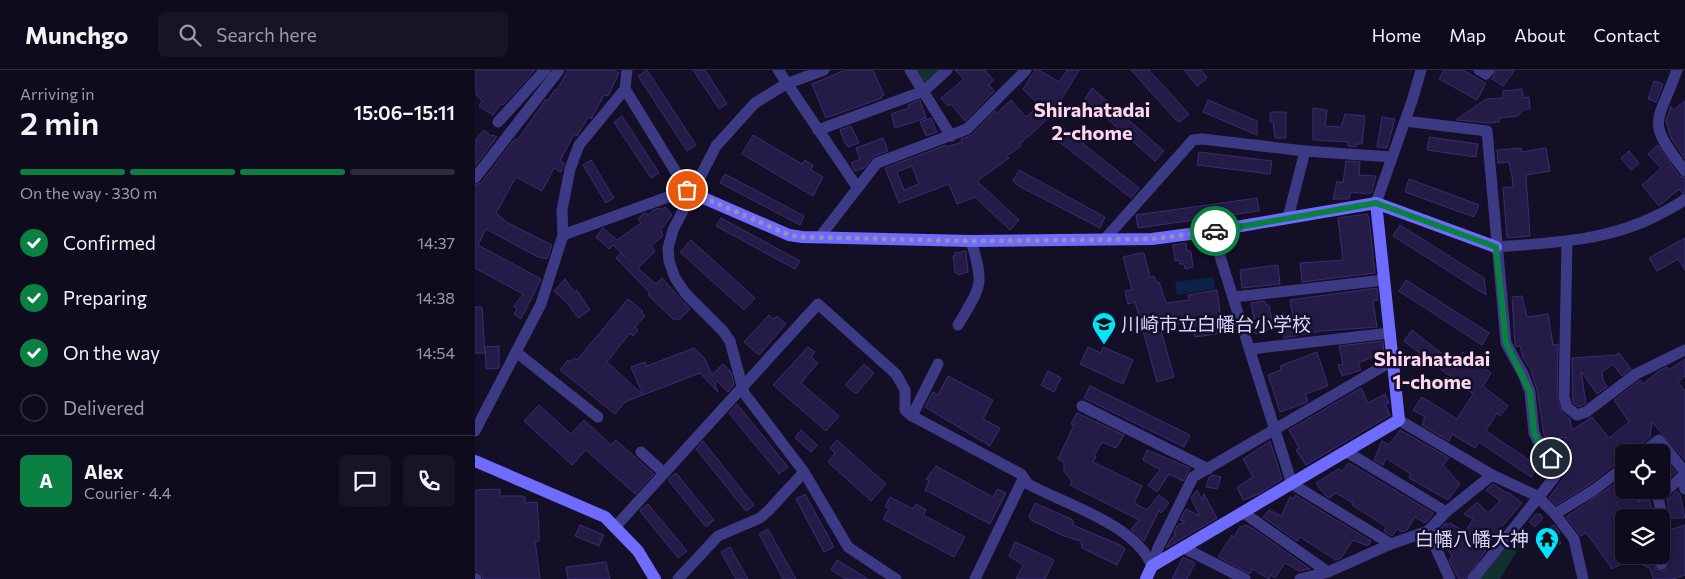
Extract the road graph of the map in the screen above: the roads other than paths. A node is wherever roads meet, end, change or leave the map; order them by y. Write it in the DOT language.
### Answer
graph roads {
  1 [pos="545,70"];
  2 [pos="559,70"];
  3 [pos="627,70"];
  4 [pos="777,70"];
  5 [pos="824,70"];
  6 [pos="910,70"];
  7 [pos="947,70"];
  8 [pos="1026,70"];
  9 [pos="1421,70"];
  10 [pos="1479,70"];
  11 [pos="1489,70"];
  12 [pos="1677,70"];
  13 [pos="786,84"];
  14 [pos="625,89"];
  15 [pos="924,91"];
  16 [pos="1405,121"];
  17 [pos="498,122"];
  18 [pos="818,130"];
  19 [pos="951,136"];
  20 [pos="1305,151"];
  21 [pos="1392,157"];
  22 [pos="1685,171"];
  23 [pos="475,178"];
  24 [pos="857,187"];
  25 [pos="689,191"];
  26 [pos="1685,199"];
  27 [pos="1376,203"];
  28 [pos="1288,218"];
  29 [pos="1212,231"];
  30 [pos="563,235"];
  31 [pos="819,238"];
  32 [pos="1104,240"];
  33 [pos="971,241"];
  34 [pos="1567,241"];
  35 [pos="1496,247"];
  36 [pos="1384,280"];
  37 [pos="1234,297"];
  38 [pos="958,325"];
  39 [pos="1390,333"];
  40 [pos="1251,349"];
  41 [pos="1685,350"];
  42 [pos="516,352"];
  43 [pos="1392,361"];
  44 [pos="938,364"];
  45 [pos="742,386"];
  46 [pos="1082,406"];
  47 [pos="913,416"];
  48 [pos="599,417"];
  49 [pos="1399,420"];
  50 [pos="1275,430"];
  51 [pos="475,431"];
  52 [pos="641,452"];
  53 [pos="1347,452"];
  54 [pos="1670,455"];
  55 [pos="475,461"];
  56 [pos="1208,469"];
  57 [pos="804,472"];
  58 [pos="664,473"];
  59 [pos="1615,474"];
  60 [pos="1684,474"];
  61 [pos="1492,475"];
  62 [pos="1023,479"];
  63 [pos="1292,484"];
  64 [pos="1685,489"];
  65 [pos="1537,496"];
  66 [pos="1661,509"];
  67 [pos="1446,512"];
  68 [pos="1244,513"];
  69 [pos="1555,514"];
  70 [pos="616,526"];
  71 [pos="1428,531"];
  72 [pos="1391,544"];
  73 [pos="1184,548"];
  74 [pos="1152,566"];
  75 [pos="1328,572"];
  76 [pos="890,578"];
  77 [pos="655,579"];
  78 [pos="678,579"];
  79 [pos="975,579"];
  80 [pos="1146,579"];
  81 [pos="1245,579"];
  82 [pos="1300,579"];
  83 [pos="1450,579"];
  84 [pos="1473,579"];
  85 [pos="1583,579"];
  1 -- 17 [label="street"];
  2 -- 23 [label="street"];
  3 -- 14 [label="street"];
  4 -- 13 [label="street"];
  5 -- 13 [label="street"];
  6 -- 15 [label="street"];
  7 -- 15 [label="street"];
  8 -- 19 [label="street"];
  9 -- 16 [label="street"];
  10 -- 11 [label="street"];
  12 -- 22 [label="street"];
  13 -- 18 [label="street"];
  13 -- 25 [label="street"];
  14 -- 25 [label="street"];
  14 -- 30 [label="street"];
  15 -- 18 [label="street"];
  15 -- 19 [label="street"];
  16 -- 21 [label="street"];
  16 -- 35 [label="street"];
  18 -- 24 [label="street"];
  19 -- 24 [label="street"];
  20 -- 21 [label="street"];
  20 -- 28 [label="street"];
  20 -- 32 [label="street"];
  21 -- 27 [label="street"];
  24 -- 31 [label="street"];
  25 -- 30 [label="street"];
  25 -- 31 [label="street"];
  25 -- 45 [label="street"];
  26 -- 34 [label="street"];
  27 -- 28 [label="street"];
  27 -- 35 [label="street"];
  27 -- 36 [label="street"];
  28 -- 29 [label="street"];
  29 -- 32 [label="street"];
  29 -- 37 [label="street"];
  30 -- 42 [label="street"];
  31 -- 33 [label="street"];
  32 -- 33 [label="street"];
  33 -- 38 [label="street"];
  34 -- 35 [label="street"];
  34 -- 41 [label="street"];
  35 -- 65 [label="street"];
  36 -- 37 [label="street"];
  36 -- 39 [label="street"];
  37 -- 40 [label="street"];
  39 -- 40 [label="street"];
  39 -- 43 [label="street"];
  40 -- 50 [label="street"];
  42 -- 48 [label="street"];
  42 -- 51 [label="street"];
  43 -- 49 [label="street"];
  43 -- 50 [label="street"];
  44 -- 47 [label="street"];
  45 -- 47 [label="street"];
  45 -- 57 [label="street"];
  45 -- 58 [label="street"];
  46 -- 56 [label="street"];
  47 -- 62 [label="street"];
  49 -- 53 [label="street"];
  49 -- 61 [label="street"];
  50 -- 56 [label="street"];
  50 -- 63 [label="street"];
  52 -- 58 [label="street"];
  53 -- 63 [label="street"];
  53 -- 67 [label="street"];
  54 -- 60 [label="street"];
  55 -- 70 [label="street"];
  56 -- 74 [label="street"];
  57 -- 76 [label="street"];
  57 -- 78 [label="street"];
  58 -- 70 [label="street"];
  59 -- 69 [label="street"];
  60 -- 64 [label="street"];
  60 -- 66 [label="street"];
  61 -- 65 [label="street"];
  61 -- 67 [label="street"];
  62 -- 74 [label="street"];
  62 -- 79 [label="street"];
  63 -- 68 [label="street"];
  63 -- 72 [label="street"];
  65 -- 69 [label="street"];
  65 -- 84 [label="street"];
  67 -- 71 [label="street"];
  68 -- 73 [label="street"];
  68 -- 75 [label="street"];
  69 -- 85 [label="street"];
  70 -- 77 [label="street"];
  71 -- 72 [label="street"];
  71 -- 83 [label="street"];
  72 -- 75 [label="street"];
  73 -- 74 [label="street"];
  73 -- 81 [label="street"];
  74 -- 80 [label="street"];
  75 -- 82 [label="street"];
}
